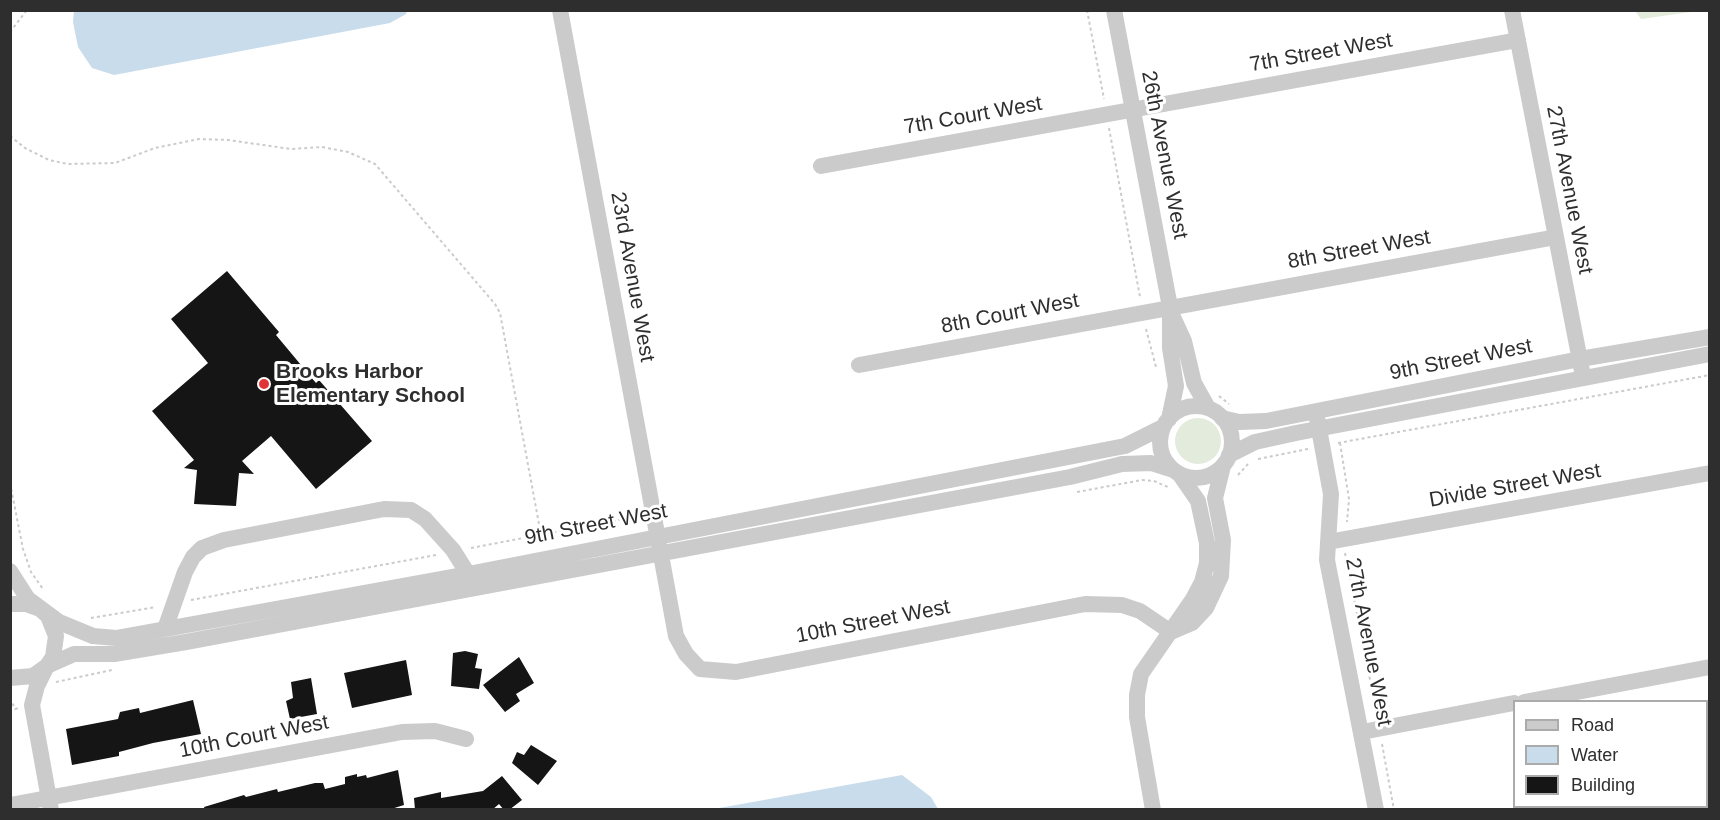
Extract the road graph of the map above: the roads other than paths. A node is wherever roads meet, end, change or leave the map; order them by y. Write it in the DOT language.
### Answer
graph roads {
  1 [pos="560,10"];
  2 [pos="1114,10"];
  3 [pos="1512,10"];
  4 [pos="1518,40"];
  5 [pos="1133,110"];
  6 [pos="821,166"];
  7 [pos="1556,237"];
  8 [pos="1170,307"];
  9 [pos="1710,337"];
  10 [pos="1710,354"];
  11 [pos="1580,359"];
  12 [pos="859,365"];
  13 [pos="1583,377"];
  14 [pos="1316,411"];
  15 [pos="1215,413"];
  16 [pos="1166,423"];
  17 [pos="1319,429"];
  18 [pos="1226,461"];
  19 [pos="1176,472"];
  20 [pos="1710,473"];
  21 [pos="657,535"];
  22 [pos="1328,542"];
  23 [pos="660,552"];
  24 [pos="10,571"];
  25 [pos="468,574"];
  26 [pos="10,604"];
  27 [pos="39,609"];
  28 [pos="165,629"];
  29 [pos="1171,632"];
  30 [pos="47,666"];
  31 [pos="1710,667"];
  32 [pos="10,680"];
  33 [pos="1535,700"];
  34 [pos="1513,703"];
  35 [pos="32,705"];
  36 [pos="1362,732"];
  37 [pos="466,739"];
  38 [pos="50,804"];
  39 [pos="10,805"];
  40 [pos="1153,810"];
  41 [pos="1376,810"];
  1 -- 21 [label="street, 23rd Avenue West"];
  2 -- 5 [label="street, 26th Avenue West"];
  3 -- 4 [label="street, 27th Avenue West"];
  4 -- 5 [label="street, 7th Street West"];
  4 -- 7 [label="street, 27th Avenue West"];
  5 -- 6 [label="street, 7th Court West"];
  5 -- 8 [label="street, 26th Avenue West"];
  7 -- 8 [label="street, 8th Street West"];
  7 -- 11 [label="street, 27th Avenue West"];
  8 -- 12 [label="street, 8th Court West"];
  8 -- 15 [label="street, 26th Avenue West"];
  8 -- 16 [label="street, 26th Avenue West"];
  9 -- 11 [label="street, 9th Street West"];
  10 -- 13 [label="street, 9th Street West"];
  11 -- 13 [label="street, 27th Avenue West"];
  11 -- 14 [label="street, 9th Street West"];
  13 -- 17 [label="street, 9th Street West"];
  14 -- 15 [label="street, 9th Street West"];
  14 -- 17 [label="street, 27th Avenue West"];
  15 -- 16 [label="street"];
  15 -- 18 [label="street"];
  16 -- 19 [label="street"];
  16 -- 21 [label="street, 9th Street West"];
  17 -- 18 [label="street, 9th Street West"];
  17 -- 22 [label="street, 27th Avenue West"];
  18 -- 19 [label="street"];
  18 -- 29 [label="street"];
  19 -- 23 [label="street, 9th Street West"];
  19 -- 29 [label="street"];
  20 -- 22 [label="street, Divide Street West"];
  21 -- 23 [label="street, 23rd Avenue West"];
  21 -- 25 [label="street, 9th Street West"];
  22 -- 36 [label="street, 27th Avenue West"];
  23 -- 29 [label="street, 10th Street West"];
  23 -- 30 [label="street, 9th Street West"];
  24 -- 27 [label="street"];
  25 -- 28 [label="street, 9th Street West"];
  25 -- 28 [label="street"];
  26 -- 27 [label="street"];
  27 -- 28 [label="street, 9th Street West"];
  27 -- 30 [label="street"];
  29 -- 40 [label="street"];
  30 -- 32 [label="street, 9th Street West"];
  30 -- 35 [label="street"];
  31 -- 33 [label="street"];
  32 -- 35 [label="street"];
  34 -- 36 [label="street"];
  35 -- 38 [label="street"];
  36 -- 41 [label="street, 27th Avenue West"];
  37 -- 38 [label="street, 10th Court West"];
  38 -- 39 [label="street"];
}
